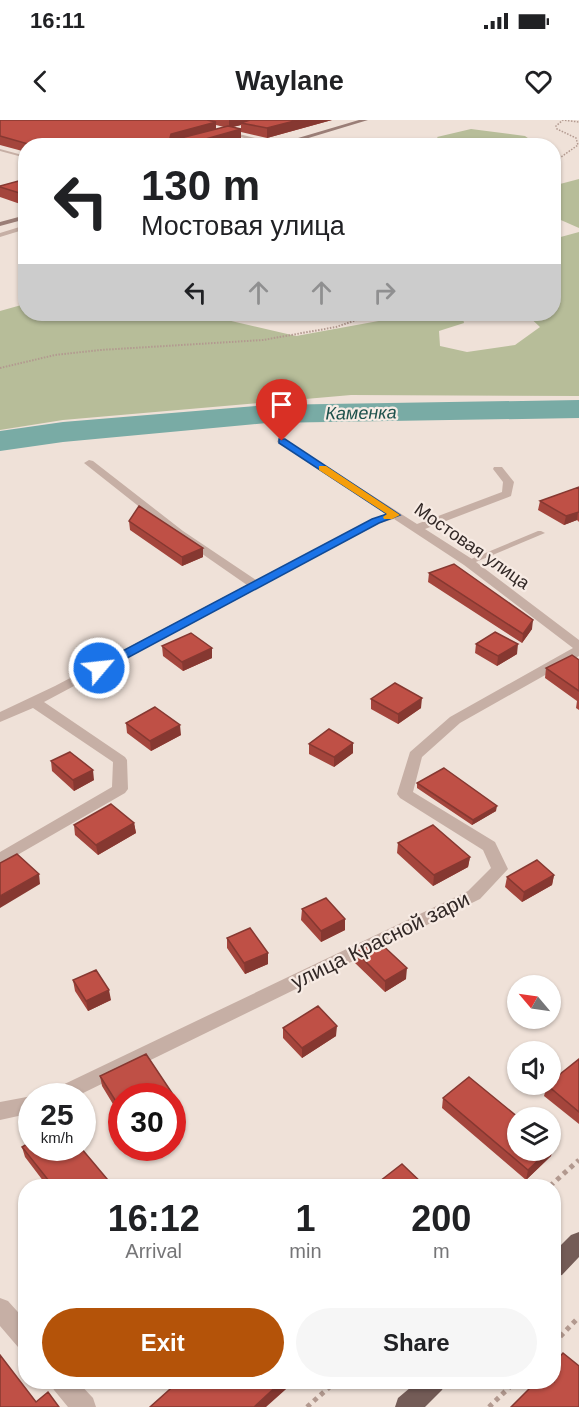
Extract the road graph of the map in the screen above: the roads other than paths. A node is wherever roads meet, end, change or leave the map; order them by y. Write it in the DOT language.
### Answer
graph roads {
  1 [pos="365,120"];
  2 [pos="215,128"];
  3 [pos="238,129"];
  4 [pos="226,132"];
  5 [pos="216,135"];
  6 [pos="249,138"];
  7 [pos="300,138"];
  8 [pos="0,150"];
  9 [pos="18,155"];
  10 [pos="18,219"];
  11 [pos="0,224"];
  12 [pos="18,229"];
  13 [pos="0,235"];
  14 [pos="282,441"];
  15 [pos="89,463"];
  16 [pos="498,469"];
  17 [pos="395,515"];
  18 [pos="416,528"];
  19 [pos="541,533"];
  20 [pos="468,562"];
  21 [pos="255,585"];
  22 [pos="579,648"];
  23 [pos="34,702"];
  24 [pos="0,718"];
  25 [pos="0,859"];
  26 [pos="85,1083"];
  27 [pos="18,1107"];
  28 [pos="0,1111"];
  29 [pos="579,1242"];
  30 [pos="561,1260"];
  31 [pos="0,1309"];
  32 [pos="18,1330"];
  33 [pos="68,1389"];
  34 [pos="426,1389"];
  35 [pos="84,1407"];
  36 [pos="407,1407"];
  1 -- 7 [label="street"];
  2 -- 4 [label="lane"];
  3 -- 4 [label="lane"];
  4 -- 5 [label="lane"];
  4 -- 6 [label="lane"];
  8 -- 9 [label="lane"];
  10 -- 11 [label="street"];
  12 -- 13 [label="street"];
  14 -- 17 [label="street, Мостовая улица"];
  15 -- 21 [label="street"];
  16 -- 18 [label="street"];
  17 -- 18 [label="street, Мостовая улица"];
  17 -- 21 [label="street"];
  18 -- 20 [label="street, Мостовая улица"];
  19 -- 20 [label="lane"];
  20 -- 22 [label="street, Мостовая улица"];
  21 -- 23 [label="street"];
  22 -- 26 [label="street, улица Красной зари"];
  23 -- 24 [label="street"];
  23 -- 25 [label="street"];
  27 -- 28 [label="street"];
  29 -- 30 [label="main road"];
  31 -- 32 [label="street"];
  33 -- 35 [label="street"];
  34 -- 36 [label="main road"];
}
